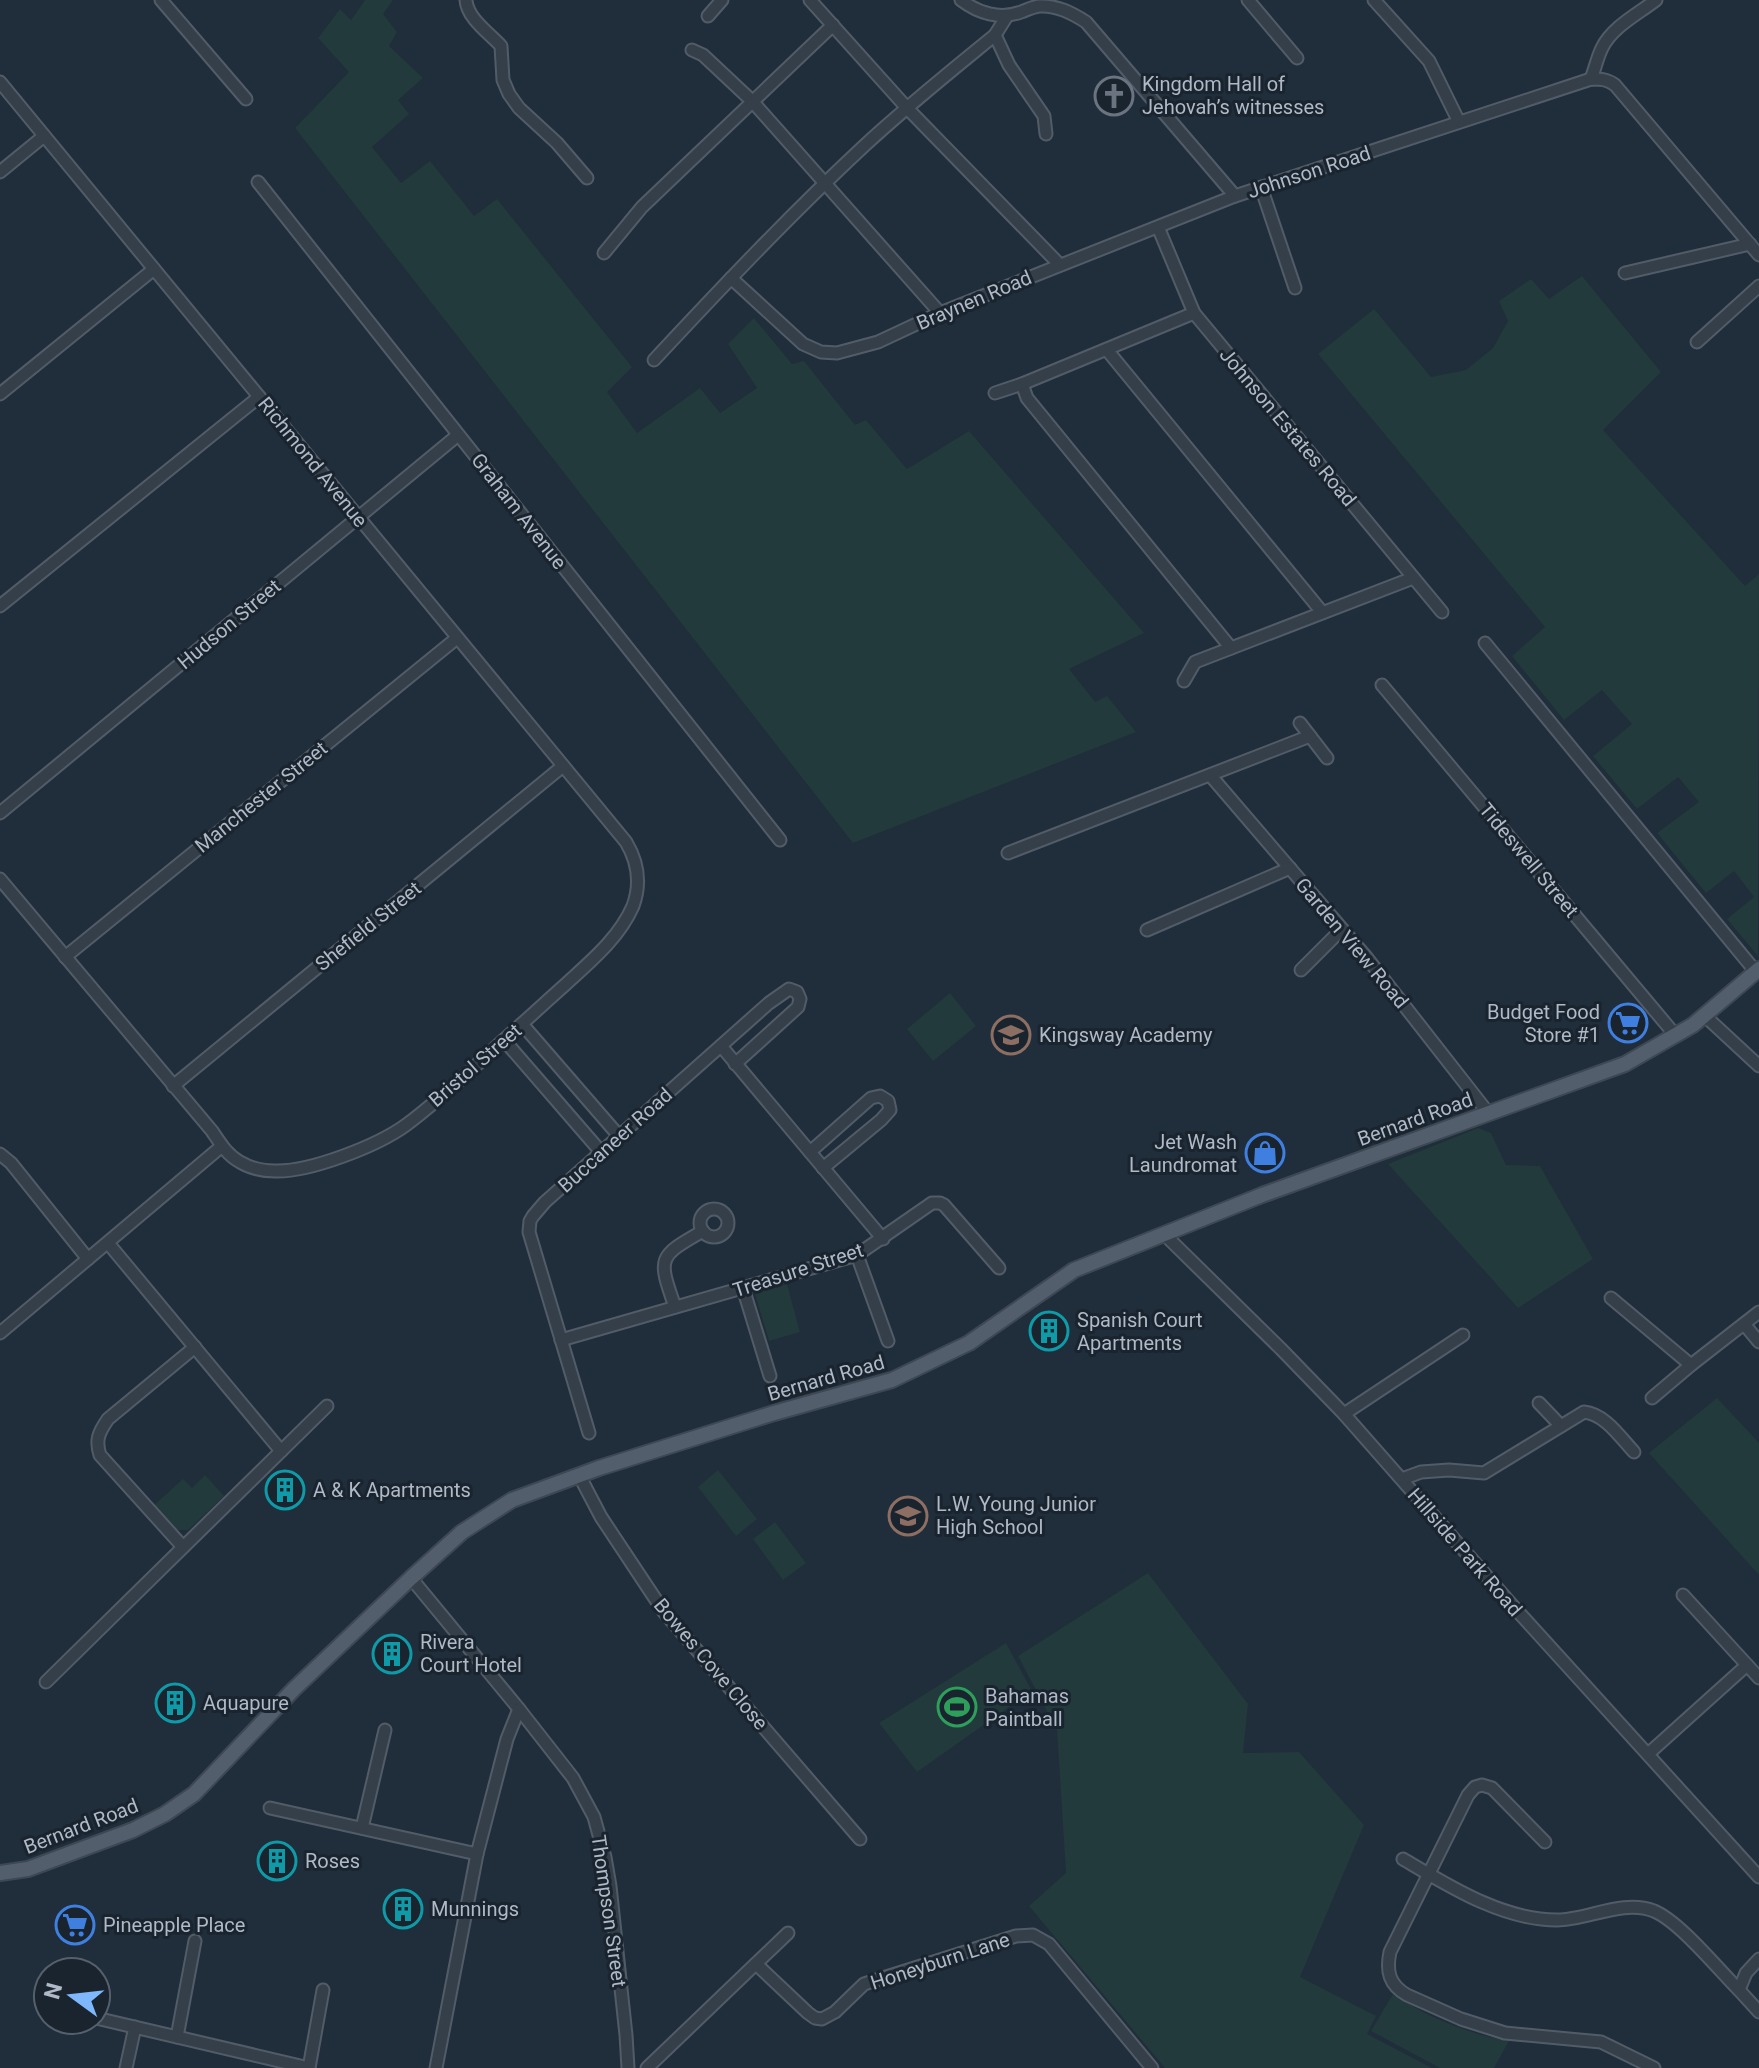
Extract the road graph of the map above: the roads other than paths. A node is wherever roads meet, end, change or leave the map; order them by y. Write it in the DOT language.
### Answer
graph roads {
  1 [pos="161,0"];
  2 [pos="466,0"];
  3 [pos="722,0"];
  4 [pos="810,0"];
  5 [pos="961,0"];
  6 [pos="1248,0"];
  7 [pos="1374,0"];
  8 [pos="1656,0"];
  9 [pos="708,16"];
  10 [pos="1007,16"];
  11 [pos="833,25"];
  12 [pos="995,35"];
  13 [pos="692,50"];
  14 [pos="1297,58"];
  15 [pos="1591,79"];
  16 [pos="0,82"];
  17 [pos="246,99"];
  18 [pos="752,101"];
  19 [pos="907,108"];
  20 [pos="1459,122"];
  21 [pos="1046,134"];
  22 [pos="44,136"];
  23 [pos="0,172"];
  24 [pos="587,178"];
  25 [pos="258,182"];
  26 [pos="826,183"];
  27 [pos="1261,187"];
  28 [pos="1235,196"];
  29 [pos="1158,227"];
  30 [pos="1750,244"];
  31 [pos="604,253"];
  32 [pos="1759,255"];
  33 [pos="1060,265"];
  34 [pos="154,269"];
  35 [pos="1625,273"];
  36 [pos="731,278"];
  37 [pos="1759,286"];
  38 [pos="1295,288"];
  39 [pos="940,313"];
  40 [pos="1194,313"];
  41 [pos="1697,342"];
  42 [pos="1107,350"];
  43 [pos="654,360"];
  44 [pos="1022,384"];
  45 [pos="995,393"];
  46 [pos="0,394"];
  47 [pos="259,397"];
  48 [pos="458,435"];
  49 [pos="358,517"];
  50 [pos="1413,578"];
  51 [pos="0,606"];
  52 [pos="1322,612"];
  53 [pos="1442,612"];
  54 [pos="457,638"];
  55 [pos="1485,643"];
  56 [pos="1231,648"];
  57 [pos="1184,681"];
  58 [pos="1382,685"];
  59 [pos="1300,723"];
  60 [pos="1310,736"];
  61 [pos="1327,758"];
  62 [pos="563,766"];
  63 [pos="1210,775"];
  64 [pos="0,813"];
  65 [pos="780,840"];
  66 [pos="626,842"];
  67 [pos="1008,853"];
  68 [pos="1290,868"];
  69 [pos="0,879"];
  70 [pos="1342,929"];
  71 [pos="1147,930"];
  72 [pos="65,957"];
  73 [pos="1301,970"];
  74 [pos="1757,971"];
  75 [pos="1705,1016"];
  76 [pos="522,1024"];
  77 [pos="1676,1036"];
  78 [pos="504,1040"];
  79 [pos="721,1046"];
  80 [pos="735,1064"];
  81 [pos="1759,1066"];
  82 [pos="173,1086"];
  83 [pos="1489,1114"];
  84 [pos="619,1136"];
  85 [pos="222,1146"];
  86 [pos="601,1152"];
  87 [pos="810,1152"];
  88 [pos="0,1154"];
  89 [pos="823,1168"];
  90 [pos="703,1231"];
  91 [pos="1164,1234"];
  92 [pos="883,1239"];
  93 [pos="108,1243"];
  94 [pos="857,1255"];
  95 [pos="88,1259"];
  96 [pos="999,1268"];
  97 [pos="743,1288"];
  98 [pos="1611,1298"];
  99 [pos="675,1307"];
  100 [pos="1759,1312"];
  101 [pos="1744,1324"];
  102 [pos="0,1333"];
  103 [pos="1463,1335"];
  104 [pos="561,1340"];
  105 [pos="888,1341"];
  106 [pos="1759,1342"];
  107 [pos="195,1347"];
  108 [pos="1691,1365"];
  109 [pos="770,1376"];
  110 [pos="1652,1398"];
  111 [pos="1539,1403"];
  112 [pos="327,1406"];
  113 [pos="1344,1414"];
  114 [pos="1561,1426"];
  115 [pos="589,1433"];
  116 [pos="281,1451"];
  117 [pos="1634,1452"];
  118 [pos="579,1475"];
  119 [pos="1402,1479"];
  120 [pos="183,1547"];
  121 [pos="411,1578"];
  122 [pos="1683,1595"];
  123 [pos="1747,1665"];
  124 [pos="1759,1678"];
  125 [pos="46,1682"];
  126 [pos="519,1709"];
  127 [pos="385,1730"];
  128 [pos="1648,1754"];
  129 [pos="270,1808"];
  130 [pos="362,1828"];
  131 [pos="860,1839"];
  132 [pos="1545,1842"];
  133 [pos="477,1854"];
  134 [pos="1403,1859"];
  135 [pos="0,1873"];
  136 [pos="1429,1874"];
  137 [pos="1759,1877"];
  138 [pos="788,1933"];
  139 [pos="195,1941"];
  140 [pos="1759,1959"];
  141 [pos="756,1964"];
  142 [pos="323,1990"];
  143 [pos="1739,1990"];
  144 [pos="1759,2012"];
  145 [pos="112,2022"];
  146 [pos="135,2027"];
  147 [pos="177,2037"];
  148 [pos="126,2068"];
  149 [pos="309,2068"];
  150 [pos="436,2068"];
  151 [pos="628,2068"];
  152 [pos="647,2068"];
  153 [pos="1152,2068"];
  154 [pos="1654,2068"];
  1 -- 17 [label="street"];
  2 -- 24 [label="street"];
  3 -- 9 [label="street"];
  4 -- 11 [label="street"];
  5 -- 10 [label="street, Johnson Road"];
  6 -- 14 [label="street"];
  7 -- 20 [label="street"];
  8 -- 15 [label="street"];
  10 -- 12 [label="street"];
  10 -- 28 [label="street, Johnson Road"];
  11 -- 18 [label="street"];
  11 -- 19 [label="street"];
  12 -- 19 [label="street"];
  12 -- 21 [label="street"];
  13 -- 18 [label="street"];
  15 -- 20 [label="street, Johnson Road"];
  15 -- 30 [label="street"];
  16 -- 22 [label="street, Richmond Avenue"];
  18 -- 26 [label="street"];
  18 -- 31 [label="street"];
  19 -- 26 [label="street"];
  19 -- 33 [label="street"];
  20 -- 27 [label="street, Johnson Road"];
  22 -- 23 [label="street"];
  22 -- 34 [label="street, Richmond Avenue"];
  25 -- 48 [label="street, Graham Avenue"];
  26 -- 36 [label="street"];
  26 -- 39 [label="street"];
  27 -- 28 [label="street, Johnson Road"];
  27 -- 38 [label="street"];
  28 -- 29 [label="street, Braynen Road"];
  29 -- 33 [label="street, Braynen Road"];
  29 -- 40 [label="street, Johnson Estates Road"];
  30 -- 32 [label="street"];
  30 -- 35 [label="street"];
  33 -- 39 [label="street, Braynen Road"];
  34 -- 46 [label="street"];
  34 -- 47 [label="street, Richmond Avenue"];
  36 -- 39 [label="street, Braynen Road"];
  36 -- 43 [label="street"];
  37 -- 41 [label="street"];
  40 -- 42 [label="street"];
  40 -- 50 [label="street, Johnson Estates Road"];
  42 -- 44 [label="street"];
  42 -- 52 [label="street"];
  44 -- 45 [label="street"];
  44 -- 56 [label="street"];
  47 -- 49 [label="street, Richmond Avenue"];
  47 -- 51 [label="street"];
  48 -- 49 [label="street, Hudson Street"];
  48 -- 65 [label="street, Graham Avenue"];
  49 -- 54 [label="street, Richmond Avenue"];
  49 -- 64 [label="street, Hudson Street"];
  50 -- 52 [label="street"];
  50 -- 53 [label="street, Johnson Estates Road"];
  52 -- 56 [label="street"];
  54 -- 62 [label="street, Richmond Avenue"];
  54 -- 72 [label="street, Manchester Street"];
  55 -- 74 [label="street"];
  56 -- 57 [label="street"];
  58 -- 77 [label="street, Tideswell Street"];
  59 -- 60 [label="street"];
  60 -- 61 [label="street"];
  60 -- 63 [label="street"];
  62 -- 66 [label="street, Richmond Avenue"];
  62 -- 82 [label="street, Shefield Street"];
  63 -- 67 [label="street"];
  63 -- 68 [label="street, Garden View Road"];
  66 -- 76 [label="street, Bristol Street"];
  68 -- 70 [label="street, Garden View Road"];
  68 -- 71 [label="street"];
  69 -- 72 [label="street, Bristol Street"];
  70 -- 73 [label="street"];
  70 -- 83 [label="street, Garden View Road"];
  72 -- 82 [label="street, Bristol Street"];
  74 -- 75 [label="main road, Bernard Road"];
  75 -- 77 [label="main road, Bernard Road"];
  75 -- 81 [label="street"];
  76 -- 78 [label="street, Bristol Street"];
  76 -- 84 [label="street"];
  77 -- 83 [label="main road, Bernard Road"];
  78 -- 85 [label="street, Bristol Street"];
  78 -- 86 [label="street"];
  79 -- 80 [label="street"];
  79 -- 80 [label="street, Buccaneer Road"];
  79 -- 84 [label="street, Buccaneer Road"];
  80 -- 87 [label="street"];
  82 -- 85 [label="street, Bristol Street"];
  83 -- 91 [label="main road, Bernard Road"];
  84 -- 86 [label="street, Buccaneer Road"];
  85 -- 93 [label="street"];
  86 -- 104 [label="street, Buccaneer Road"];
  87 -- 89 [label="street"];
  87 -- 89 [label="street"];
  88 -- 95 [label="street"];
  89 -- 92 [label="street"];
  90 -- 99 [label="street"];
  91 -- 113 [label="street, Hillside Park Road"];
  91 -- 118 [label="main road, Bernard Road"];
  92 -- 94 [label="street, Treasure Street"];
  92 -- 96 [label="street, Treasure Street"];
  93 -- 95 [label="street"];
  93 -- 107 [label="street"];
  94 -- 97 [label="street, Treasure Street"];
  94 -- 105 [label="street"];
  95 -- 102 [label="street"];
  97 -- 99 [label="street, Treasure Street"];
  97 -- 109 [label="street"];
  98 -- 108 [label="street"];
  99 -- 104 [label="street, Treasure Street"];
  100 -- 101 [label="street"];
  101 -- 106 [label="street"];
  101 -- 108 [label="street"];
  103 -- 113 [label="street"];
  104 -- 115 [label="street, Buccaneer Road"];
  107 -- 116 [label="street"];
  107 -- 120 [label="street"];
  108 -- 110 [label="street"];
  111 -- 114 [label="street"];
  112 -- 116 [label="street"];
  113 -- 119 [label="street, Hillside Park Road"];
  114 -- 117 [label="street"];
  114 -- 119 [label="street"];
  116 -- 120 [label="street"];
  118 -- 121 [label="main road, Bernard Road"];
  118 -- 131 [label="street, Bowes Cove Close"];
  119 -- 128 [label="street, Hillside Park Road"];
  120 -- 125 [label="street"];
  121 -- 126 [label="street, Thompson Street"];
  121 -- 135 [label="main road, Bernard Road"];
  122 -- 123 [label="street"];
  123 -- 124 [label="street"];
  123 -- 128 [label="street"];
  126 -- 133 [label="street"];
  126 -- 151 [label="street, Thompson Street"];
  127 -- 130 [label="street"];
  128 -- 137 [label="street, Hillside Park Road"];
  129 -- 130 [label="street"];
  130 -- 133 [label="street"];
  132 -- 136 [label="street"];
  133 -- 150 [label="street"];
  134 -- 136 [label="street"];
  136 -- 143 [label="street"];
  136 -- 154 [label="street"];
  138 -- 141 [label="street"];
  139 -- 147 [label="street"];
  140 -- 143 [label="street"];
  141 -- 152 [label="street"];
  141 -- 153 [label="street, Honeyburn Lane"];
  142 -- 149 [label="street"];
  143 -- 144 [label="street"];
  145 -- 146 [label="street"];
  146 -- 147 [label="street"];
  146 -- 148 [label="street"];
  147 -- 149 [label="street"];
}
